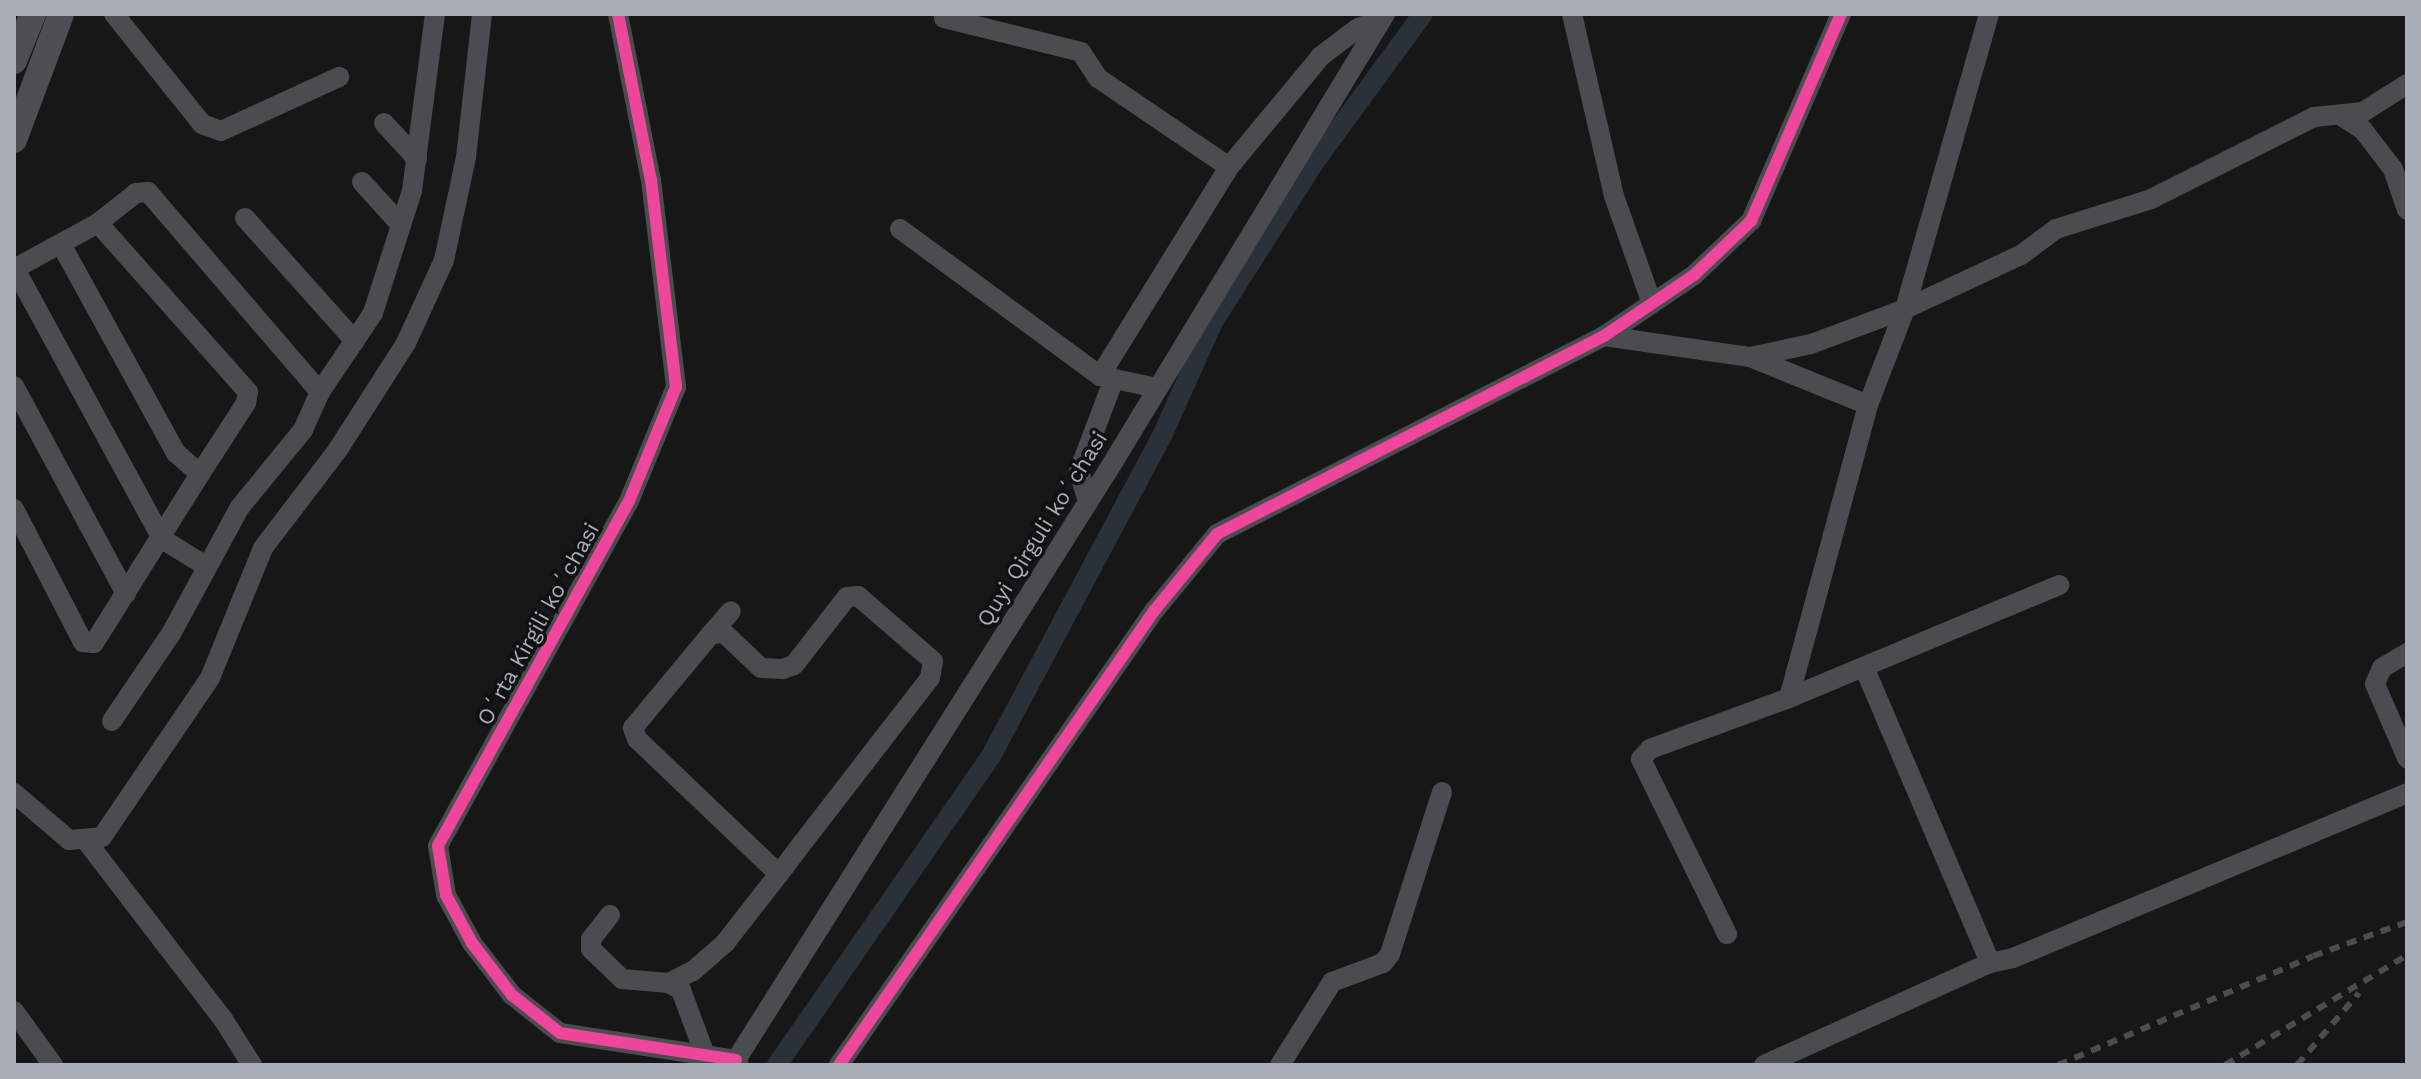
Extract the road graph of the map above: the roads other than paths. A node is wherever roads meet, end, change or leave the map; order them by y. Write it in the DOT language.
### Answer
graph roads {
  1 [pos="61,14"];
  2 [pos="114,14"];
  3 [pos="435,14"];
  4 [pos="482,14"];
  5 [pos="618,14"];
  6 [pos="1572,14"];
  7 [pos="1841,14"];
  8 [pos="1989,14"];
  9 [pos="26,17"];
  10 [pos="1383,17"];
  11 [pos="944,18"];
  12 [pos="14,61"];
  13 [pos="339,77"];
  14 [pos="2407,84"];
  15 [pos="2340,115"];
  16 [pos="384,123"];
  17 [pos="14,140"];
  18 [pos="417,159"];
  19 [pos="1229,167"];
  20 [pos="362,182"];
  21 [pos="2407,210"];
  22 [pos="245,218"];
  23 [pos="98,223"];
  24 [pos="401,225"];
  25 [pos="900,229"];
  26 [pos="61,244"];
  27 [pos="15,269"];
  28 [pos="1652,304"];
  29 [pos="1905,309"];
  30 [pos="1604,336"];
  31 [pos="355,341"];
  32 [pos="1750,357"];
  33 [pos="1107,377"];
  34 [pos="14,386"];
  35 [pos="1158,388"];
  36 [pos="320,392"];
  37 [pos="1868,405"];
  38 [pos="200,474"];
  39 [pos="1088,502"];
  40 [pos="14,509"];
  41 [pos="162,539"];
  42 [pos="206,566"];
  43 [pos="2059,585"];
  44 [pos="126,594"];
  45 [pos="731,611"];
  46 [pos="711,634"];
  47 [pos="2407,653"];
  48 [pos="1864,667"];
  49 [pos="1789,698"];
  50 [pos="112,721"];
  51 [pos="2407,758"];
  52 [pos="1442,792"];
  53 [pos="14,793"];
  54 [pos="2407,793"];
  55 [pos="87,842"];
  56 [pos="779,874"];
  57 [pos="610,915"];
  58 [pos="1727,934"];
  59 [pos="1990,963"];
  60 [pos="669,983"];
  61 [pos="14,1011"];
  62 [pos="705,1055"];
  63 [pos="738,1062"];
  64 [pos="53,1065"];
  65 [pos="252,1065"];
  66 [pos="839,1065"];
  67 [pos="1280,1065"];
  68 [pos="1764,1065"];
  1 -- 17 [label="main road"];
  2 -- 13 [label="street"];
  3 -- 18 [label="street"];
  4 -- 55 [label="street"];
  5 -- 62 [label="street, Oʻrta Kirgili koʻchasi"];
  6 -- 28 [label="street"];
  7 -- 28 [label="street"];
  8 -- 29 [label="street"];
  9 -- 12 [label="main road"];
  10 -- 19 [label="street"];
  10 -- 35 [label="street, Quyi Qirguli koʻchasi"];
  11 -- 19 [label="street"];
  14 -- 15 [label="street"];
  15 -- 21 [label="street"];
  15 -- 29 [label="street"];
  16 -- 18 [label="street"];
  18 -- 24 [label="street"];
  19 -- 33 [label="street"];
  20 -- 24 [label="street"];
  22 -- 31 [label="street"];
  23 -- 26 [label="street"];
  23 -- 36 [label="street"];
  23 -- 38 [label="street"];
  24 -- 31 [label="street"];
  25 -- 33 [label="street"];
  26 -- 27 [label="street"];
  26 -- 38 [label="street"];
  27 -- 41 [label="street"];
  28 -- 30 [label="street"];
  29 -- 32 [label="street"];
  29 -- 37 [label="street"];
  30 -- 32 [label="street"];
  30 -- 66 [label="street"];
  31 -- 36 [label="street"];
  32 -- 37 [label="street"];
  33 -- 35 [label="street"];
  33 -- 39 [label="street"];
  34 -- 44 [label="street"];
  35 -- 39 [label="street, Quyi Qirguli koʻchasi"];
  36 -- 42 [label="street"];
  37 -- 49 [label="street"];
  38 -- 41 [label="street"];
  39 -- 63 [label="street, Quyi Qirguli koʻchasi"];
  40 -- 44 [label="street"];
  41 -- 42 [label="street"];
  41 -- 44 [label="street"];
  42 -- 50 [label="street"];
  43 -- 48 [label="street"];
  45 -- 46 [label="street"];
  46 -- 56 [label="street"];
  46 -- 56 [label="street"];
  47 -- 51 [label="street"];
  48 -- 49 [label="street"];
  48 -- 59 [label="street"];
  49 -- 58 [label="street"];
  52 -- 67 [label="street"];
  53 -- 55 [label="street"];
  54 -- 59 [label="street"];
  55 -- 65 [label="street"];
  56 -- 60 [label="street"];
  57 -- 60 [label="street"];
  59 -- 68 [label="street"];
  60 -- 62 [label="street"];
  61 -- 64 [label="street"];
  62 -- 63 [label="street, Oʻrta Kirgili koʻchasi"];
}
